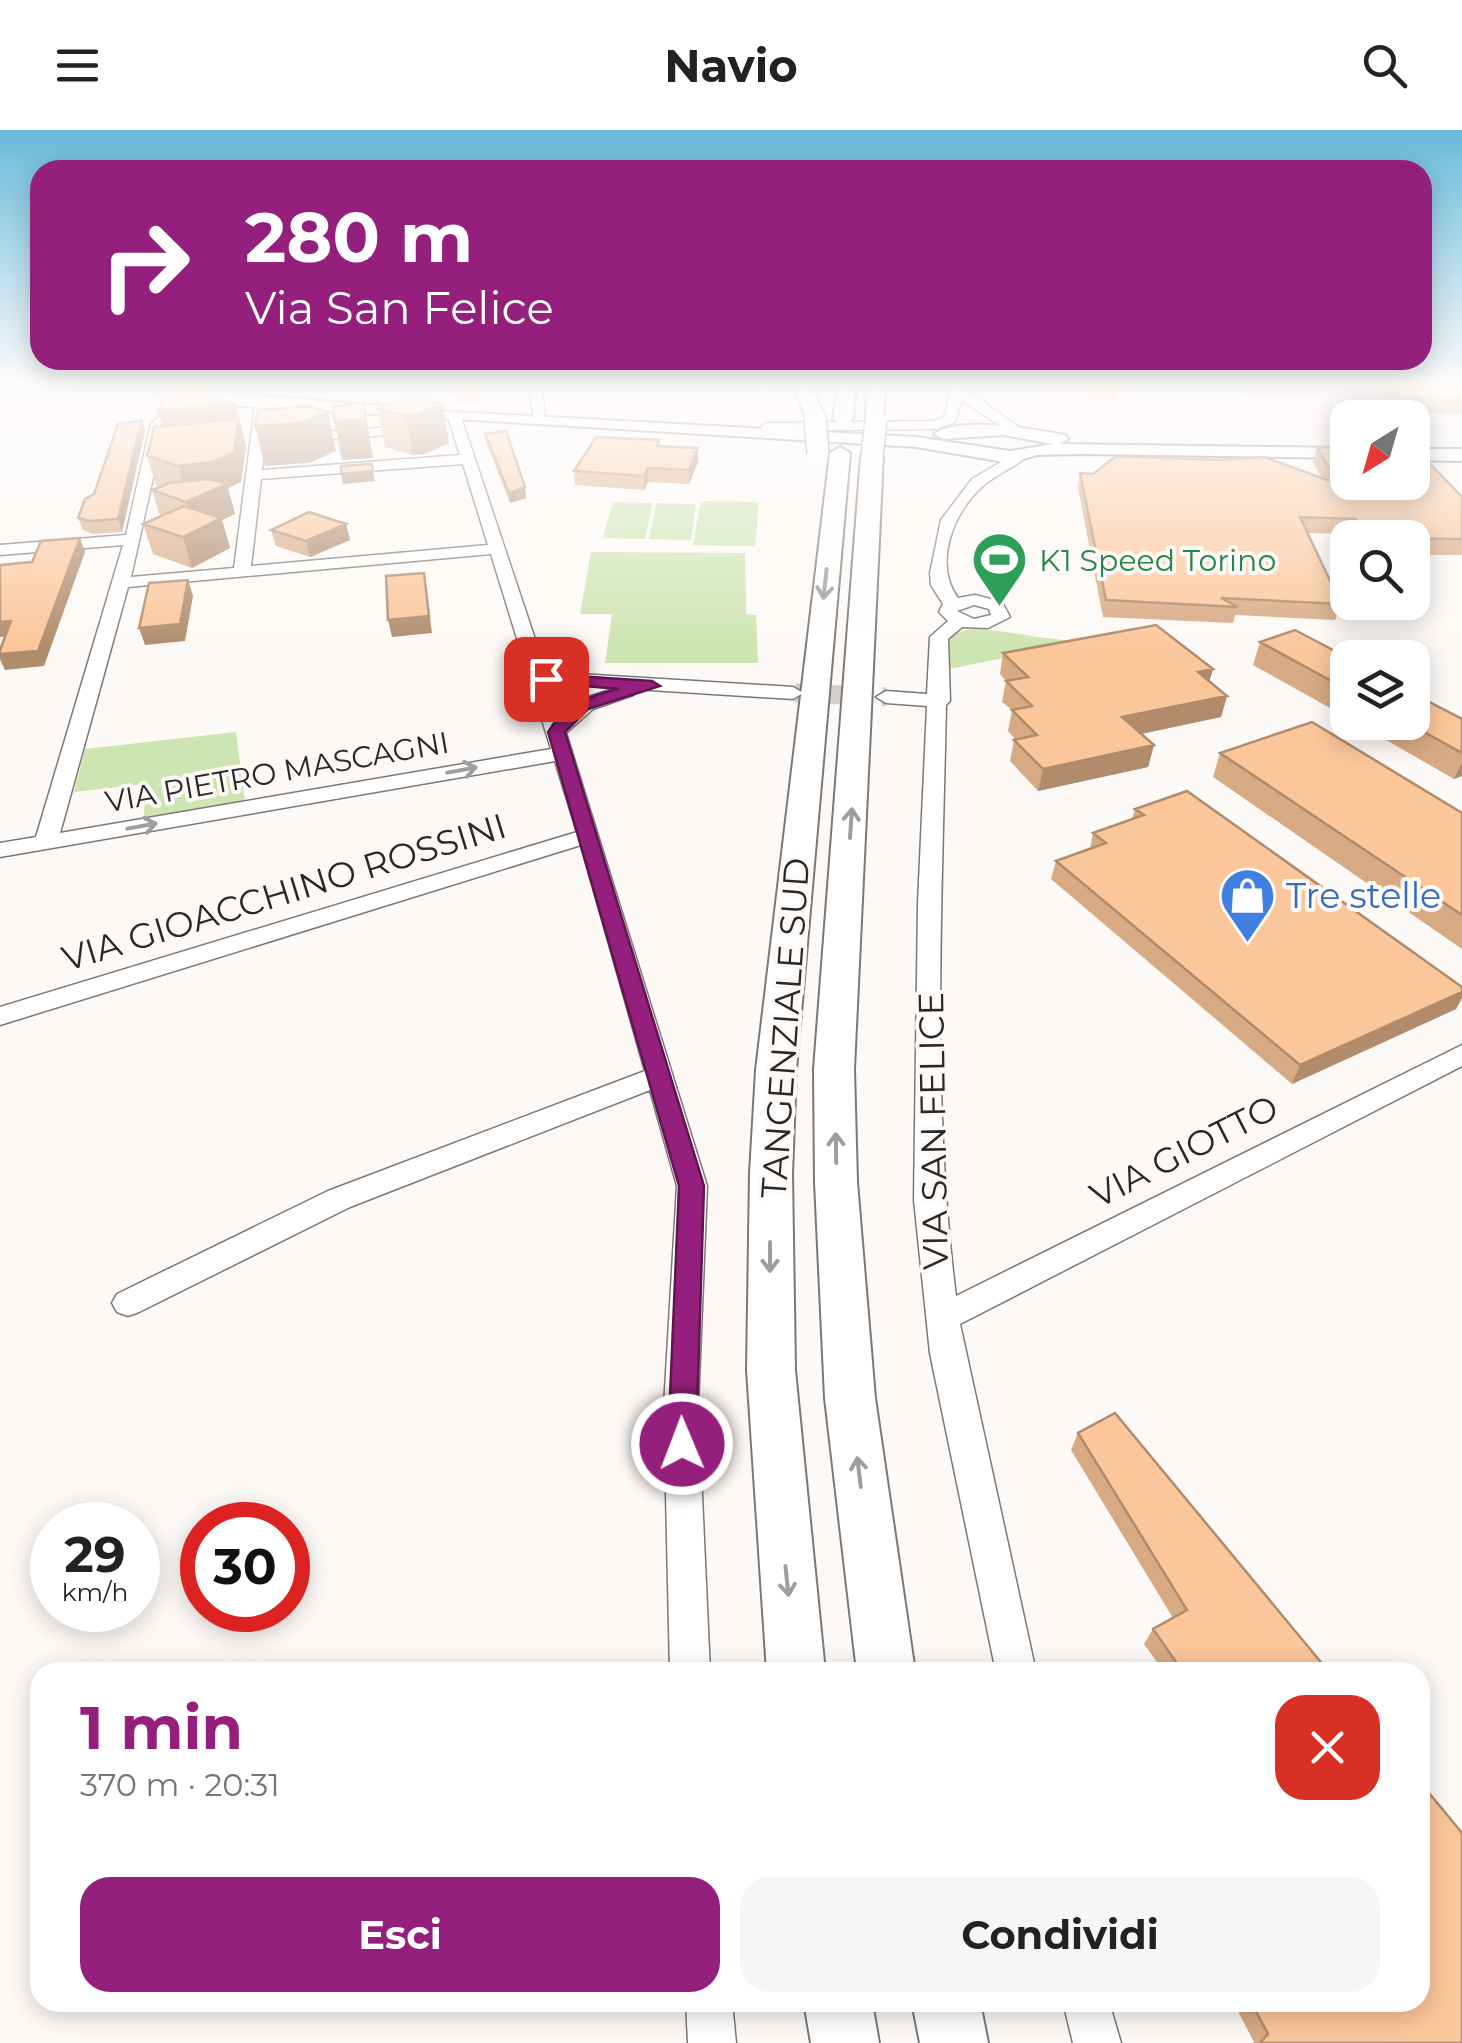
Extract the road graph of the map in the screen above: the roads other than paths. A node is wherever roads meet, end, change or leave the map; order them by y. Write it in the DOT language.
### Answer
graph roads {
  1 [pos="148,473"];
  2 [pos="278,473"];
  3 [pos="473,473"];
  4 [pos="839,473"];
  5 [pos="843,473"];
  6 [pos="980,473"];
  7 [pos="988,473"];
  8 [pos="255,475"];
  9 [pos="978,481"];
  10 [pos="252,494"];
  11 [pos="231,500"];
  12 [pos="158,506"];
  13 [pos="140,508"];
  14 [pos="132,539"];
  15 [pos="497,549"];
  16 [pos="0,550"];
  17 [pos="242,572"];
  18 [pos="939,579"];
  19 [pos="120,583"];
  20 [pos="956,612"];
  21 [pos="541,684"];
  22 [pos="652,686"];
  23 [pos="793,693"];
  24 [pos="886,697"];
  25 [pos="940,701"];
  26 [pos="560,742"];
  27 [pos="589,835"];
  28 [pos="46,842"];
  29 [pos="0,850"];
  30 [pos="0,1016"];
  31 [pos="1462,1054"];
  32 [pos="660,1076"];
  33 [pos="128,1303"];
  34 [pos="942,1318"];
  35 [pos="690,1662"];
  36 [pos="795,1662"];
  37 [pos="885,1662"];
  38 [pos="1014,1662"];
  39 [pos="709,2012"];
  40 [pos="840,2012"];
  41 [pos="948,2012"];
  42 [pos="1088,2012"];
  43 [pos="712,2043"];
  44 [pos="845,2043"];
  45 [pos="954,2043"];
  46 [pos="1096,2043"];
  1 -- 13 [label="street"];
  2 -- 8 [label="street"];
  3 -- 15 [label="street"];
  4 -- 36 [label="highway, TANGENZIALE SUD, one-way"];
  37 -- 5 [label="highway, TANGENZIALE SUD, one-way"];
  6 -- 9 [label="street"];
  7 -- 9 [label="street"];
  8 -- 10 [label="street"];
  9 -- 18 [label="street"];
  10 -- 11 [label="street"];
  10 -- 17 [label="street"];
  12 -- 13 [label="street"];
  13 -- 14 [label="street"];
  14 -- 16 [label="street"];
  14 -- 19 [label="street"];
  15 -- 17 [label="street"];
  15 -- 21 [label="street"];
  17 -- 19 [label="street"];
  18 -- 20 [label="street"];
  18 -- 20 [label="street"];
  19 -- 28 [label="street"];
  20 -- 25 [label="street, VIA SAN FELICE"];
  21 -- 22 [label="street"];
  21 -- 26 [label="street"];
  22 -- 23 [label="street"];
  22 -- 26 [label="street"];
  24 -- 25 [label="street"];
  25 -- 34 [label="street, VIA SAN FELICE"];
  26 -- 27 [label="street"];
  28 -- 26 [label="street, VIA PIETRO MASCAGNI, one-way"];
  27 -- 30 [label="street, VIA GIOACCHINO ROSSINI"];
  27 -- 32 [label="street"];
  28 -- 29 [label="street, VIA PIETRO MASCAGNI"];
  31 -- 34 [label="street, VIA GIOTTO"];
  32 -- 33 [label="street"];
  32 -- 35 [label="street"];
  34 -- 38 [label="street, VIA SAN FELICE"];
  39 -- 43 [label="street"];
  40 -- 44 [label="highway"];
  41 -- 45 [label="highway"];
  42 -- 46 [label="street"];
}
